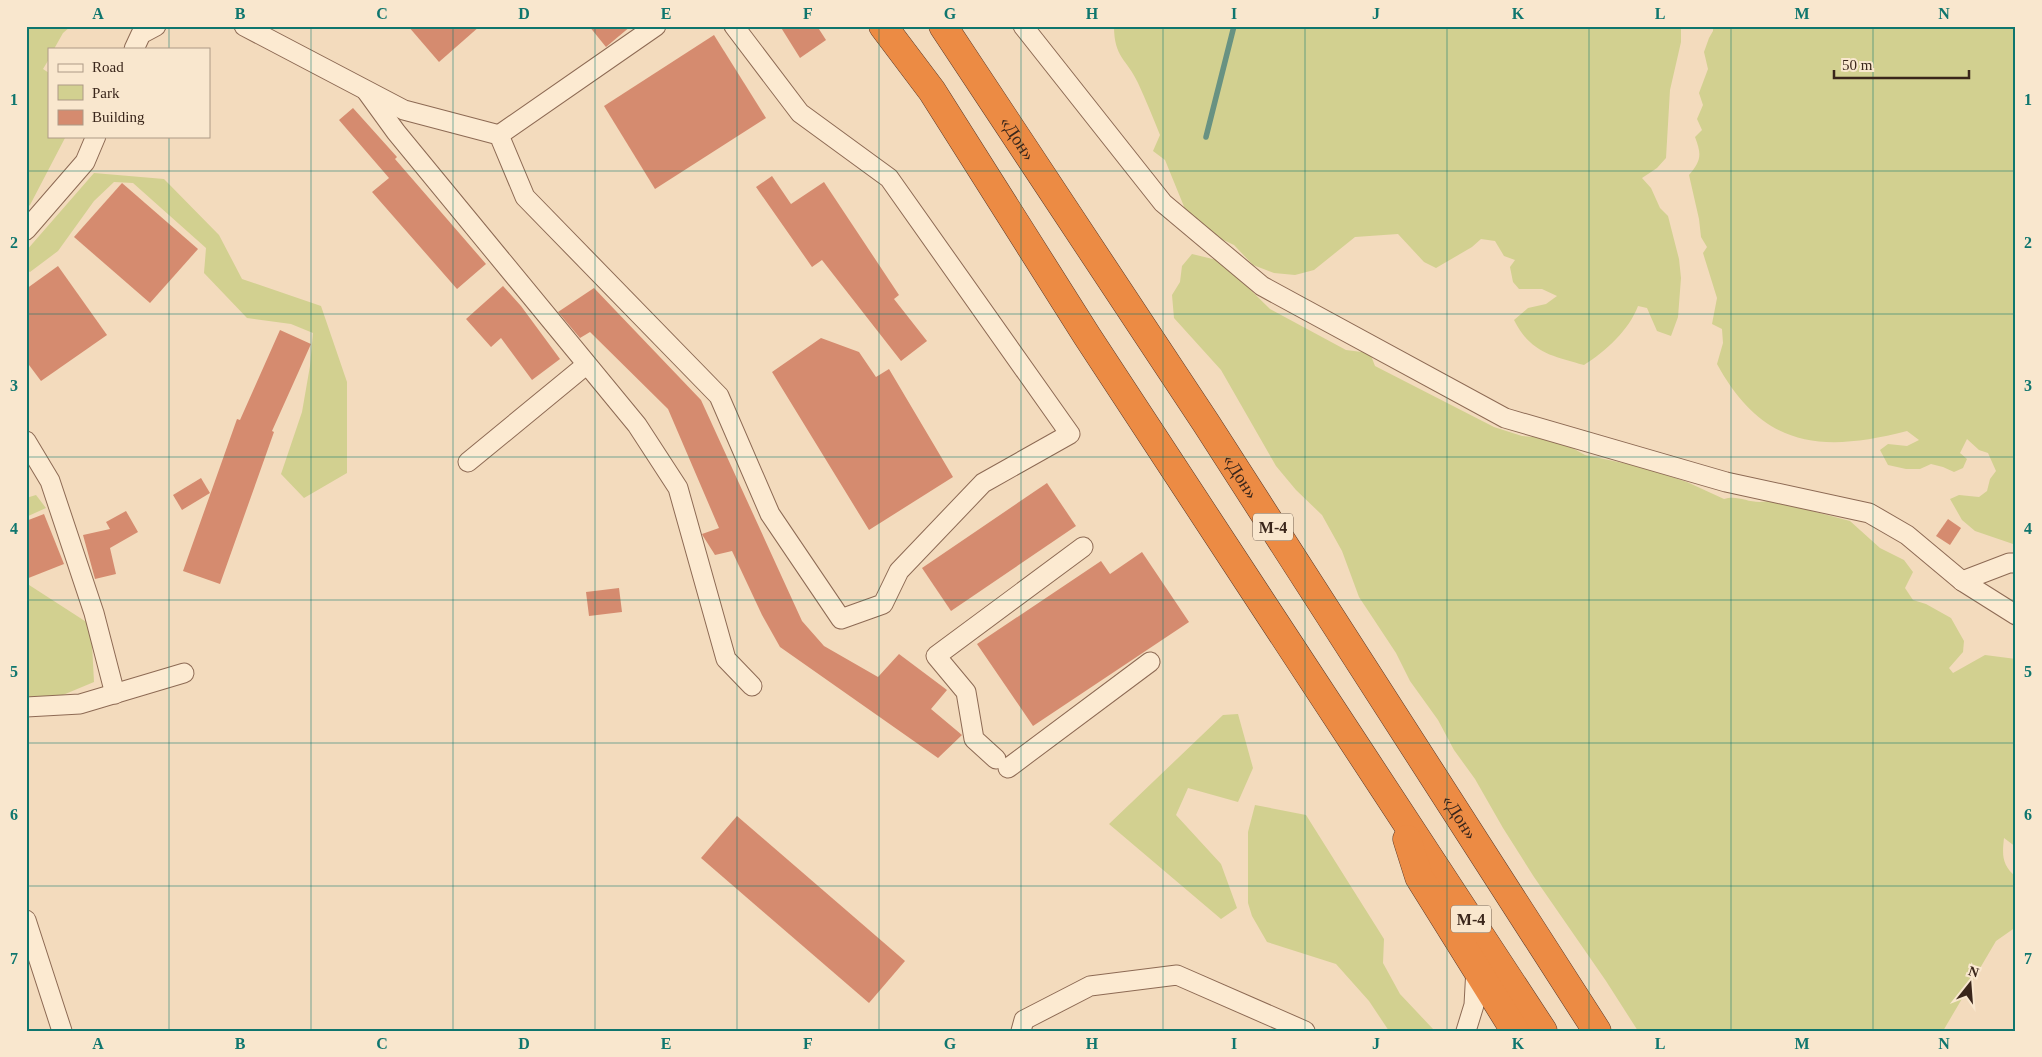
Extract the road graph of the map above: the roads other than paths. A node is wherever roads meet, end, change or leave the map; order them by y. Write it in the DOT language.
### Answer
graph roads {
  1 [pos="156,26"];
  2 [pos="244,26"];
  3 [pos="656,26"];
  4 [pos="734,26"];
  5 [pos="883,26"];
  6 [pos="943,26"];
  7 [pos="1023,26"];
  8 [pos="134,48"];
  9 [pos="365,89"];
  10 [pos="499,135"];
  11 [pos="95,138"];
  12 [pos="26,230"];
  13 [pos="586,365"];
  14 [pos="26,441"];
  15 [pos="468,462"];
  16 [pos="1084,548"];
  17 [pos="2016,563"];
  18 [pos="1962,581"];
  19 [pos="2016,615"];
  20 [pos="1150,662"];
  21 [pos="184,673"];
  22 [pos="752,686"];
  23 [pos="115,694"];
  24 [pos="26,706"];
  25 [pos="1397,809"];
  26 [pos="26,920"];
  27 [pos="1476,968"];
  28 [pos="62,1031"];
  29 [pos="1021,1031"];
  30 [pos="1305,1031"];
  31 [pos="1466,1031"];
  32 [pos="1515,1031"];
  33 [pos="1544,1031"];
  34 [pos="1597,1031"];
  1 -- 8 [label="street"];
  2 -- 9 [label="street"];
  3 -- 10 [label="street"];
  4 -- 10 [label="street"];
  5 -- 25 [label="highway, М-4"];
  6 -- 34 [label="highway, «Дон» / М-4"];
  7 -- 18 [label="street"];
  9 -- 10 [label="street"];
  9 -- 13 [label="street"];
  11 -- 12 [label="street"];
  13 -- 15 [label="street"];
  13 -- 22 [label="street"];
  14 -- 23 [label="street"];
  16 -- 20 [label="street"];
  17 -- 18 [label="street"];
  18 -- 19 [label="street"];
  21 -- 23 [label="street"];
  23 -- 24 [label="street"];
  25 -- 27 [label="highway, М-4"];
  25 -- 33 [label="highway, М-4"];
  26 -- 28 [label="street"];
  27 -- 31 [label="street"];
  27 -- 32 [label="highway, М-4"];
  29 -- 30 [label="street"];
}
